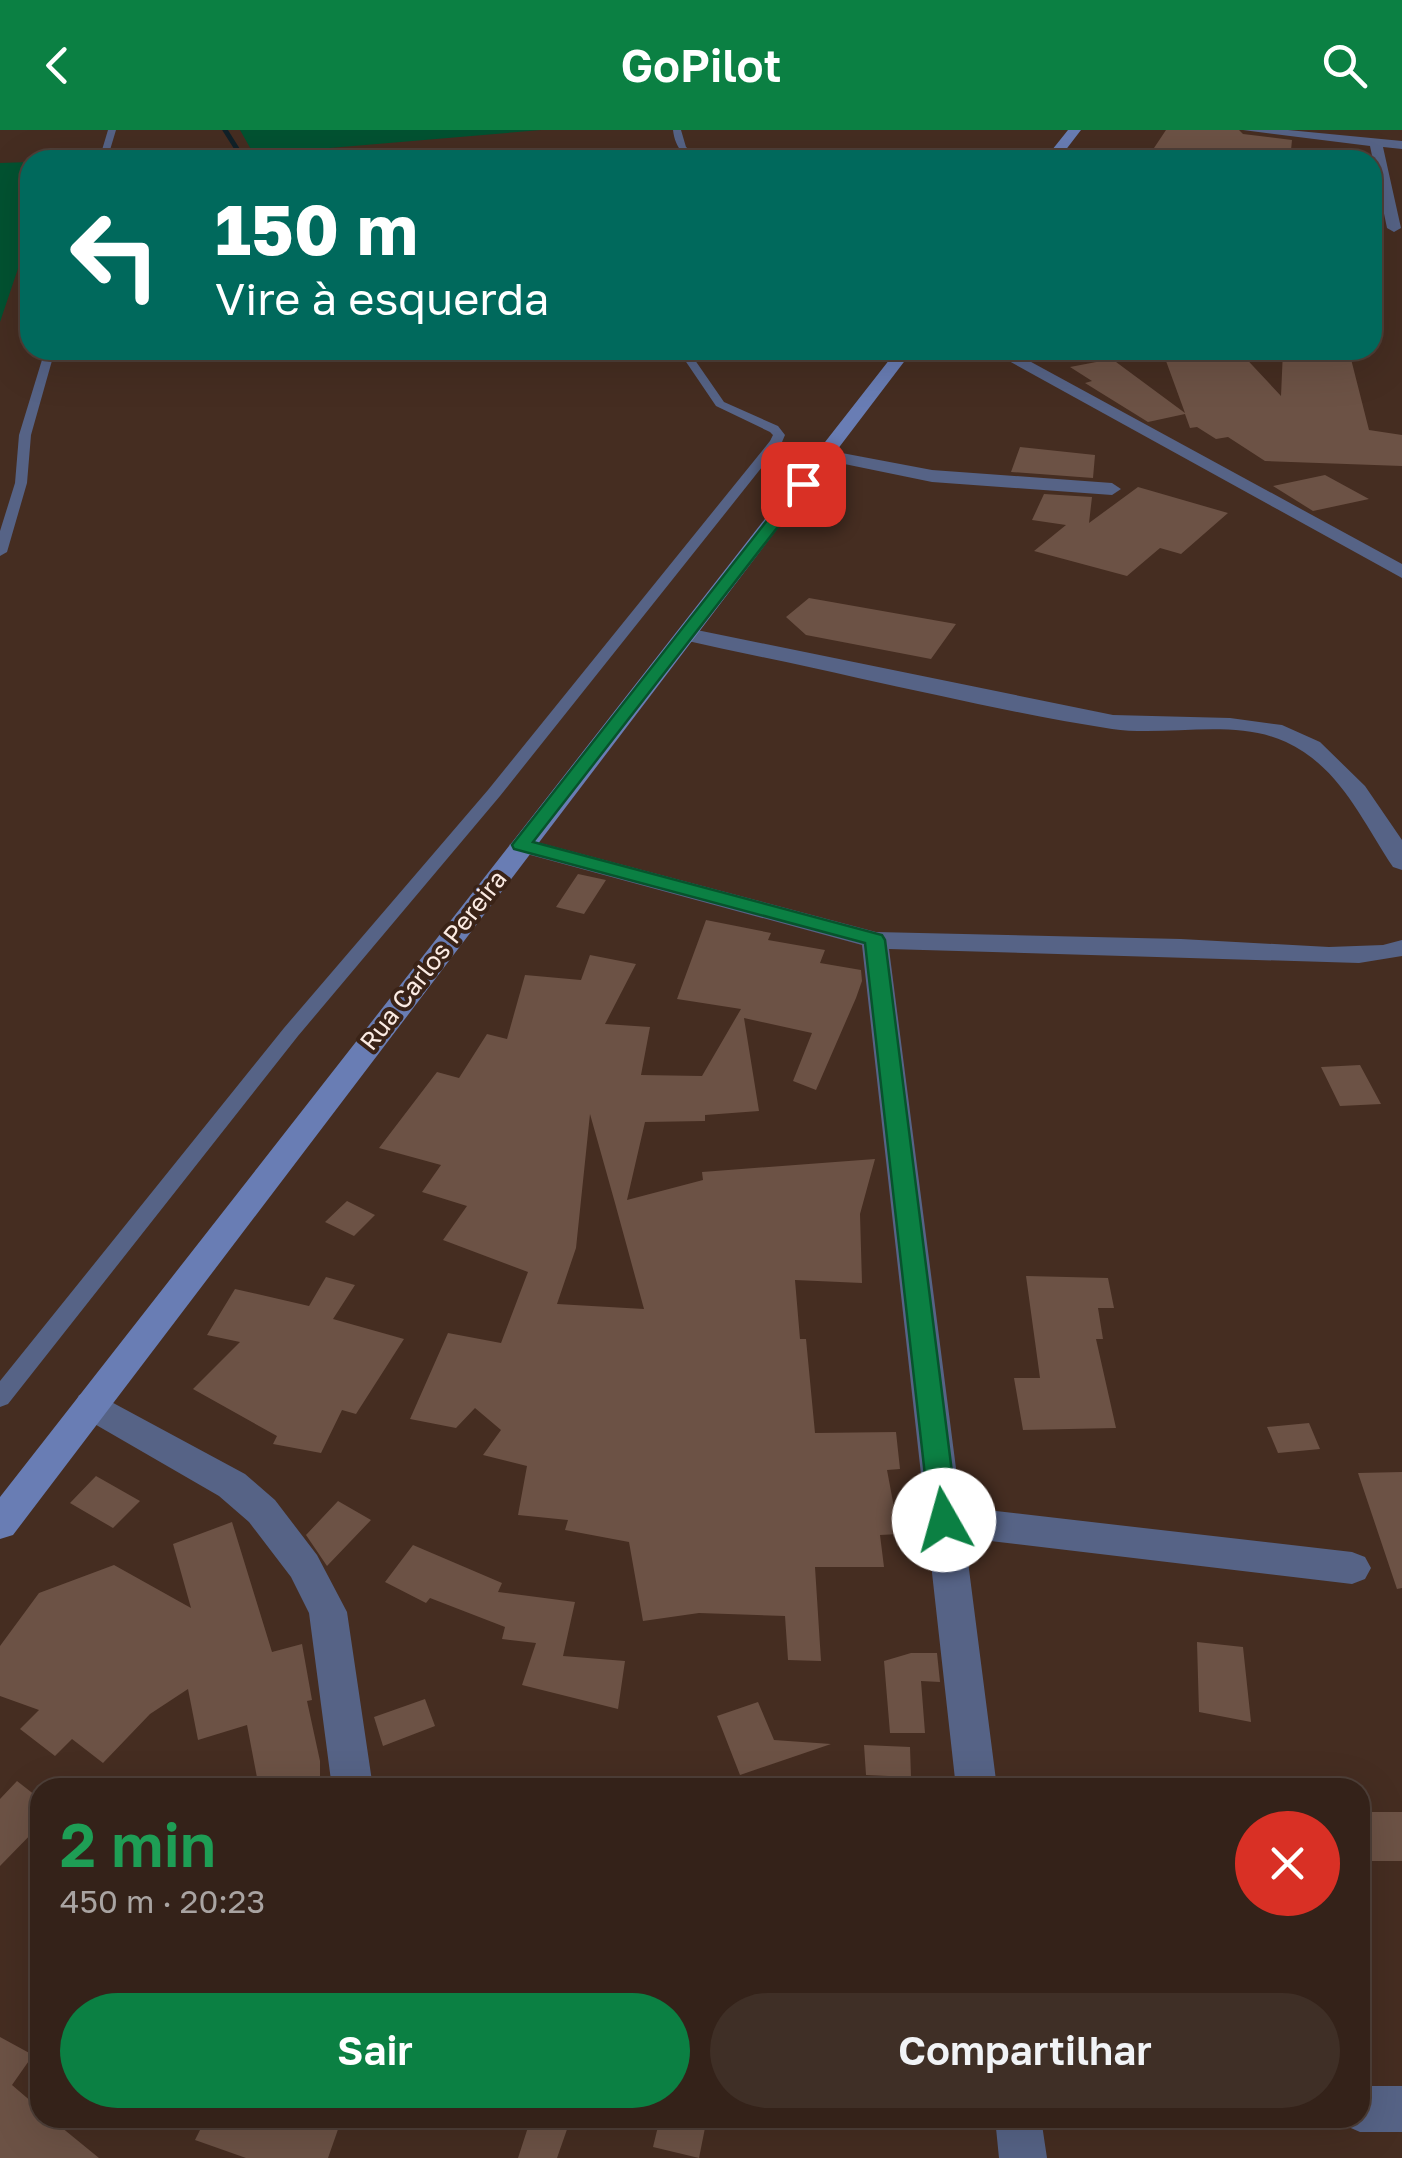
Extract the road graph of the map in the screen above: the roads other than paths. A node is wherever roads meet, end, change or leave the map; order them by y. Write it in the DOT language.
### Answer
graph roads {
  1 [pos="1075,130"];
  2 [pos="1249,130"];
  3 [pos="1376,143"];
  4 [pos="1402,144"];
  5 [pos="1059,150"];
  6 [pos="1376,150"];
  7 [pos="1382,187"];
  8 [pos="1394,228"];
  9 [pos="47,360"];
  10 [pos="690,360"];
  11 [pos="897,360"];
  12 [pos="1015,360"];
  13 [pos="826,455"];
  14 [pos="1112,489"];
  15 [pos="0,552"];
  16 [pos="1402,572"];
  17 [pos="687,634"];
  18 [pos="521,845"];
  19 [pos="1402,862"];
  20 [pos="875,940"];
  21 [pos="1402,948"];
  22 [pos="0,1398"];
  23 [pos="91,1405"];
  24 [pos="944,1520"];
  25 [pos="0,1524"];
  26 [pos="1352,1568"];
  27 [pos="352,1778"];
  28 [pos="976,1778"];
  29 [pos="1402,2108"];
  30 [pos="1370,2109"];
  31 [pos="1019,2128"];
  32 [pos="1023,2158"];
  1 -- 5 [label="main road"];
  2 -- 3 [label="street"];
  3 -- 4 [label="street"];
  3 -- 6 [label="street"];
  7 -- 8 [label="street"];
  9 -- 15 [label="lane"];
  10 -- 22 [label="lane"];
  11 -- 13 [label="main road, Rua Carlos Pereira"];
  12 -- 16 [label="street"];
  13 -- 14 [label="street"];
  13 -- 17 [label="main road, Rua Carlos Pereira"];
  17 -- 18 [label="main road, Rua Carlos Pereira"];
  17 -- 19 [label="street"];
  18 -- 20 [label="street"];
  18 -- 23 [label="main road, Rua Carlos Pereira"];
  20 -- 21 [label="street"];
  20 -- 24 [label="street"];
  23 -- 25 [label="main road, Rua Carlos Pereira"];
  23 -- 27 [label="street"];
  24 -- 26 [label="street"];
  24 -- 28 [label="street"];
  29 -- 30 [label="street"];
  31 -- 32 [label="street"];
}
